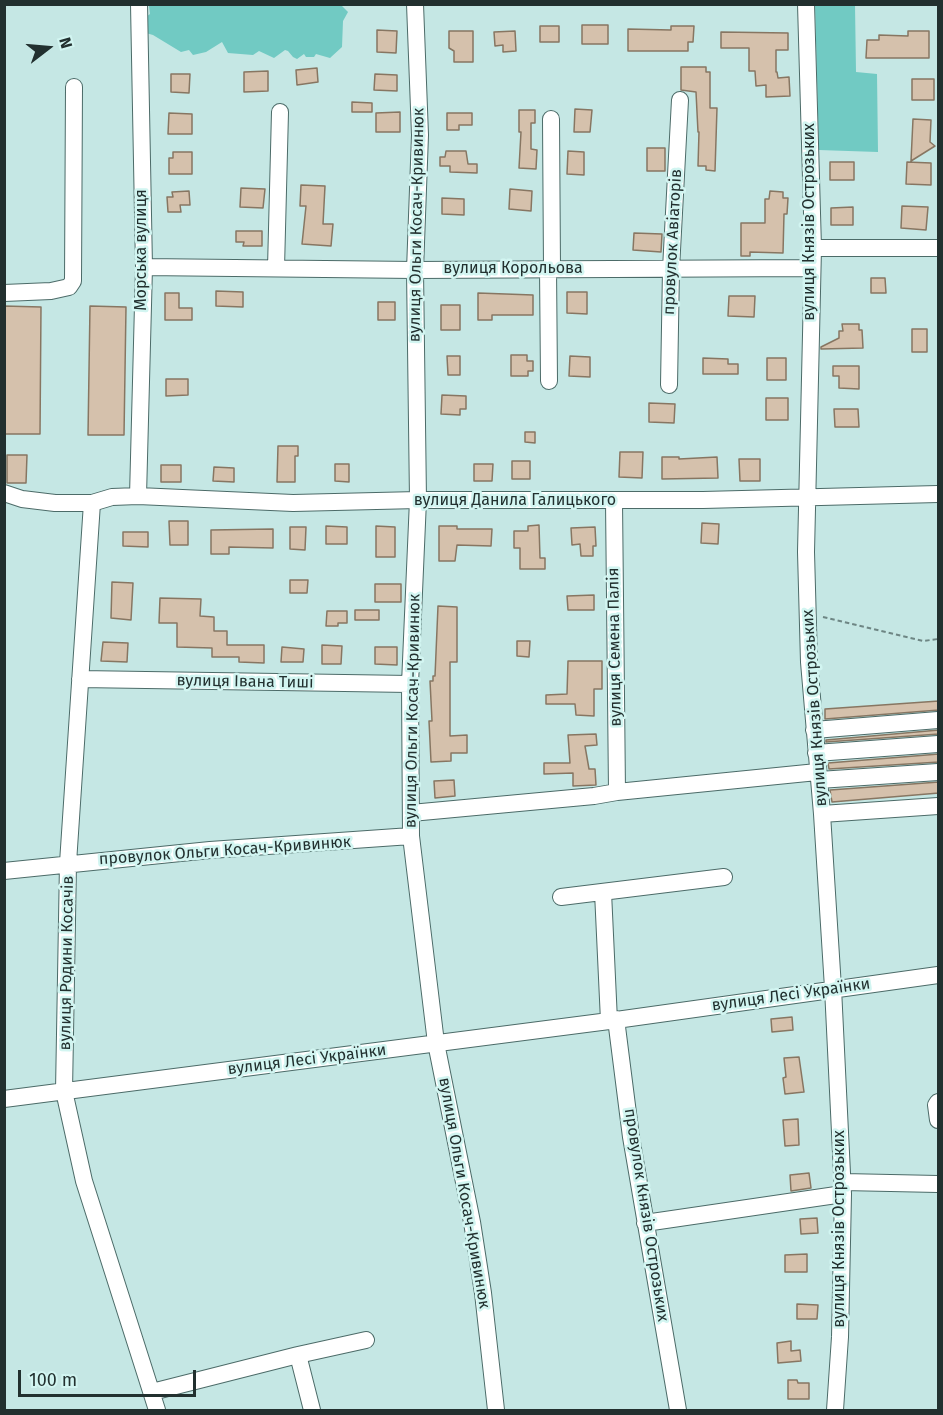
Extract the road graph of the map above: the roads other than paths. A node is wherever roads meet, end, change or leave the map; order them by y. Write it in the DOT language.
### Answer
graph roads {
  1 [pos="139,4"];
  2 [pos="415,4"];
  3 [pos="806,4"];
  4 [pos="74,87"];
  5 [pos="680,100"];
  6 [pos="280,112"];
  7 [pos="551,119"];
  8 [pos="813,248"];
  9 [pos="939,248"];
  10 [pos="144,267"];
  11 [pos="276,268"];
  12 [pos="550,268"];
  13 [pos="811,268"];
  14 [pos="671,269"];
  15 [pos="415,270"];
  16 [pos="4,293"];
  17 [pos="549,381"];
  18 [pos="669,385"];
  19 [pos="4,493"];
  20 [pos="939,494"];
  21 [pos="138,496"];
  22 [pos="807,497"];
  23 [pos="418,500"];
  24 [pos="614,501"];
  25 [pos="92,503"];
  26 [pos="80,679"];
  27 [pos="410,684"];
  28 [pos="939,720"];
  29 [pos="814,730"];
  30 [pos="939,744"];
  31 [pos="816,753"];
  32 [pos="939,772"];
  33 [pos="818,776"];
  34 [pos="617,792"];
  35 [pos="939,806"];
  36 [pos="411,813"];
  37 [pos="822,814"];
  38 [pos="411,836"];
  39 [pos="68,863"];
  40 [pos="4,871"];
  41 [pos="724,878"];
  42 [pos="603,892"];
  43 [pos="561,897"];
  44 [pos="939,975"];
  45 [pos="833,988"];
  46 [pos="613,1020"];
  47 [pos="436,1043"];
  48 [pos="64,1091"];
  49 [pos="4,1099"];
  50 [pos="939,1102"];
  51 [pos="939,1120"];
  52 [pos="939,1184"];
  53 [pos="843,1188"];
  54 [pos="645,1223"];
  55 [pos="366,1340"];
  56 [pos="298,1355"];
  57 [pos="153,1392"];
  58 [pos="157,1410"];
  59 [pos="312,1410"];
  60 [pos="496,1410"];
  61 [pos="678,1410"];
  62 [pos="835,1410"];
  1 -- 10 [label="street, Морська вулиця"];
  2 -- 15 [label="street, вулиця Ольги Косач-Кривинюк"];
  3 -- 8 [label="street, вулиця Князів Острозьких"];
  4 -- 16 [label="street"];
  5 -- 14 [label="street, провулок Авіаторів"];
  6 -- 11 [label="street"];
  7 -- 12 [label="street"];
  8 -- 9 [label="street"];
  8 -- 13 [label="street, вулиця Князів Острозьких"];
  10 -- 11 [label="street, вулиця Корольова"];
  10 -- 21 [label="street, Морська вулиця"];
  11 -- 15 [label="street, вулиця Корольова"];
  12 -- 14 [label="street, вулиця Корольова"];
  12 -- 15 [label="street, вулиця Корольова"];
  12 -- 17 [label="street"];
  13 -- 14 [label="street, вулиця Корольова"];
  13 -- 22 [label="street, вулиця Князів Острозьких"];
  14 -- 18 [label="street, провулок Авіаторів"];
  15 -- 23 [label="street, вулиця Ольги Косач-Кривинюк"];
  19 -- 25 [label="street, вулиця Данила Галицького"];
  20 -- 22 [label="street, вулиця Данила Галицького"];
  21 -- 23 [label="street, вулиця Данила Галицького"];
  21 -- 25 [label="street, вулиця Данила Галицького"];
  22 -- 24 [label="street, вулиця Данила Галицького"];
  22 -- 29 [label="street, вулиця Князів Острозьких"];
  23 -- 24 [label="street, вулиця Данила Галицького"];
  23 -- 27 [label="street, вулиця Ольги Косач-Кривинюк"];
  24 -- 34 [label="street, вулиця Семена Палія"];
  25 -- 26 [label="street, вулиця Родини Косачів"];
  26 -- 27 [label="street, вулиця Івана Тиші"];
  26 -- 39 [label="street, вулиця Родини Косачів"];
  27 -- 36 [label="street, вулиця Ольги Косач-Кривинюк"];
  28 -- 29 [label="street"];
  29 -- 31 [label="street, вулиця Князів Острозьких"];
  30 -- 31 [label="street"];
  31 -- 33 [label="street, вулиця Князів Острозьких"];
  32 -- 33 [label="street"];
  33 -- 34 [label="street"];
  33 -- 37 [label="street, вулиця Князів Острозьких"];
  34 -- 36 [label="street"];
  35 -- 37 [label="street"];
  36 -- 38 [label="street, вулиця Ольги Косач-Кривинюк"];
  37 -- 45 [label="street, вулиця Князів Острозьких"];
  38 -- 39 [label="street, провулок Ольги Косач-Кривинюк"];
  38 -- 47 [label="street, вулиця Ольги Косач-Кривинюк"];
  39 -- 40 [label="street, провулок Ольги Косач-Кривинюк"];
  39 -- 48 [label="street, вулиця Родини Косачів"];
  41 -- 42 [label="street"];
  42 -- 43 [label="street"];
  42 -- 46 [label="street"];
  44 -- 45 [label="street, вулиця Лесі Українки"];
  45 -- 46 [label="street, вулиця Лесі Українки"];
  45 -- 53 [label="street, вулиця Князів Острозьких"];
  46 -- 47 [label="street, вулиця Лесі Українки"];
  46 -- 54 [label="street, провулок Князів Острозьких"];
  47 -- 48 [label="street, вулиця Лесі Українки"];
  47 -- 60 [label="street, вулиця Ольги Косач-Кривинюк"];
  48 -- 49 [label="street, вулиця Лесі Українки"];
  48 -- 57 [label="street, вулиця Родини Косачів"];
  50 -- 51 [label="street"];
  52 -- 53 [label="street"];
  53 -- 54 [label="street"];
  53 -- 62 [label="street, вулиця Князів Острозьких"];
  54 -- 61 [label="street, провулок Князів Острозьких"];
  55 -- 56 [label="street"];
  56 -- 57 [label="street"];
  56 -- 59 [label="street"];
  57 -- 58 [label="street, вулиця Родини Косачів"];
}
